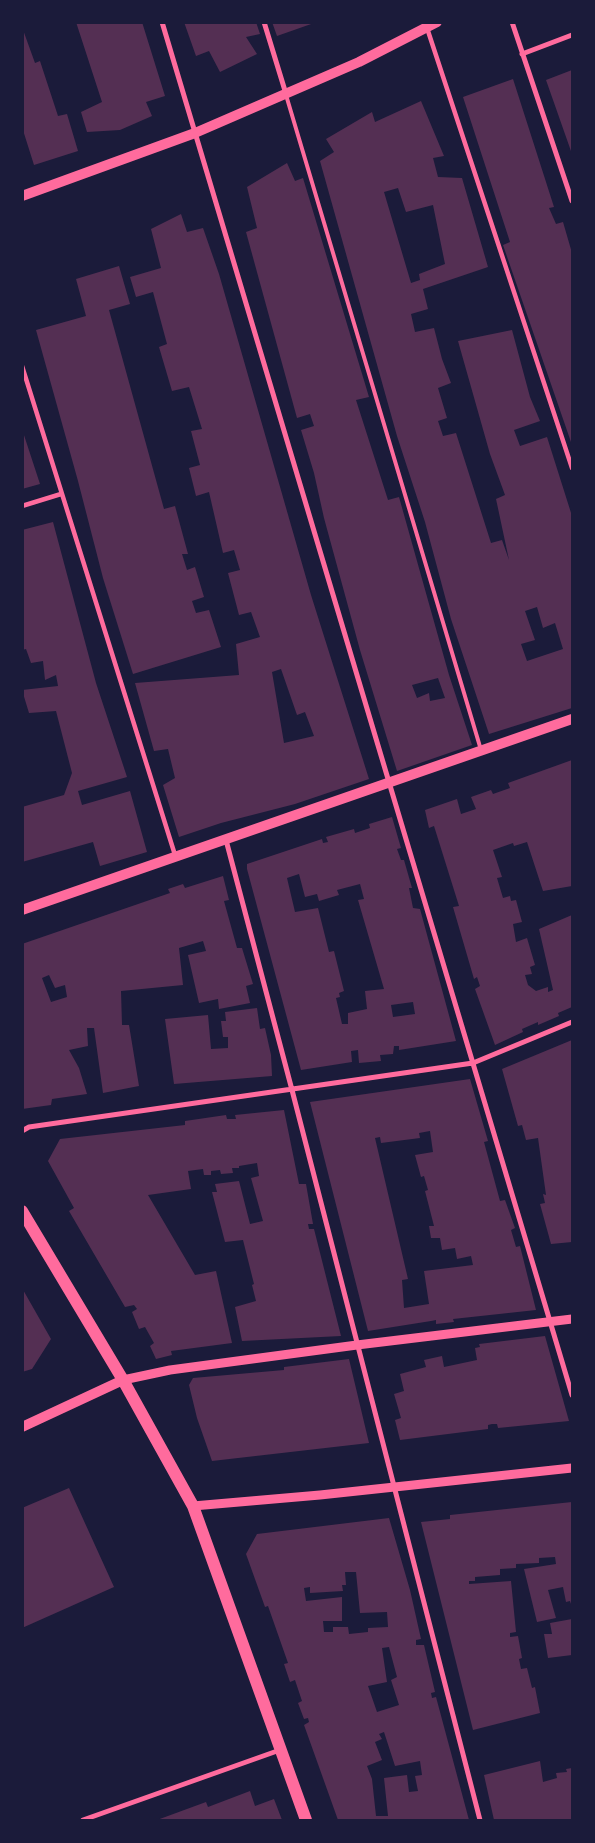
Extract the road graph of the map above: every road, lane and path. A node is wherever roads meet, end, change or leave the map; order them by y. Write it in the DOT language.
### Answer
graph roads {
  1 [pos="162,22"];
  2 [pos="264,22"];
  3 [pos="437,22"];
  4 [pos="512,22"];
  5 [pos="426,25"];
  6 [pos="572,35"];
  7 [pos="522,54"];
  8 [pos="286,95"];
  9 [pos="195,133"];
  10 [pos="22,196"];
  11 [pos="572,201"];
  12 [pos="22,366"];
  13 [pos="572,468"];
  14 [pos="61,494"];
  15 [pos="22,506"];
  16 [pos="572,719"];
  17 [pos="481,750"];
  18 [pos="389,782"];
  19 [pos="226,840"];
  20 [pos="176,857"];
  21 [pos="22,910"];
  22 [pos="572,1022"];
  23 [pos="474,1063"];
  24 [pos="292,1090"];
  25 [pos="22,1131"];
  26 [pos="22,1211"];
  27 [pos="572,1319"];
  28 [pos="551,1322"];
  29 [pos="358,1345"];
  30 [pos="123,1380"];
  31 [pos="572,1395"];
  32 [pos="22,1427"];
  33 [pos="572,1468"];
  34 [pos="393,1486"];
  35 [pos="193,1506"];
  36 [pos="280,1749"];
  37 [pos="94,1819"];
  38 [pos="83,1820"];
  39 [pos="306,1820"];
  40 [pos="480,1820"];
  1 -- 9 [label="street"];
  2 -- 8 [label="street"];
  3 -- 5 [label="main road"];
  4 -- 7 [label="street"];
  5 -- 8 [label="main road"];
  5 -- 13 [label="street"];
  6 -- 7 [label="street"];
  7 -- 11 [label="street"];
  8 -- 9 [label="main road"];
  8 -- 17 [label="lane"];
  9 -- 10 [label="main road"];
  9 -- 18 [label="street"];
  12 -- 14 [label="street"];
  14 -- 15 [label="street"];
  14 -- 20 [label="street"];
  16 -- 17 [label="main road"];
  17 -- 18 [label="main road"];
  18 -- 19 [label="main road"];
  18 -- 23 [label="street"];
  19 -- 20 [label="main road"];
  19 -- 24 [label="street"];
  20 -- 21 [label="main road"];
  22 -- 23 [label="street"];
  23 -- 24 [label="street"];
  23 -- 28 [label="street"];
  24 -- 25 [label="street"];
  24 -- 29 [label="street"];
  26 -- 30 [label="main road"];
  27 -- 28 [label="street"];
  28 -- 29 [label="street"];
  28 -- 31 [label="street"];
  29 -- 30 [label="street"];
  29 -- 34 [label="street"];
  30 -- 32 [label="main road"];
  30 -- 35 [label="main road"];
  33 -- 34 [label="street"];
  34 -- 35 [label="street"];
  34 -- 40 [label="street"];
  35 -- 36 [label="main road"];
  36 -- 37 [label="street"];
  36 -- 39 [label="main road"];
  37 -- 38 [label="street"];
}
